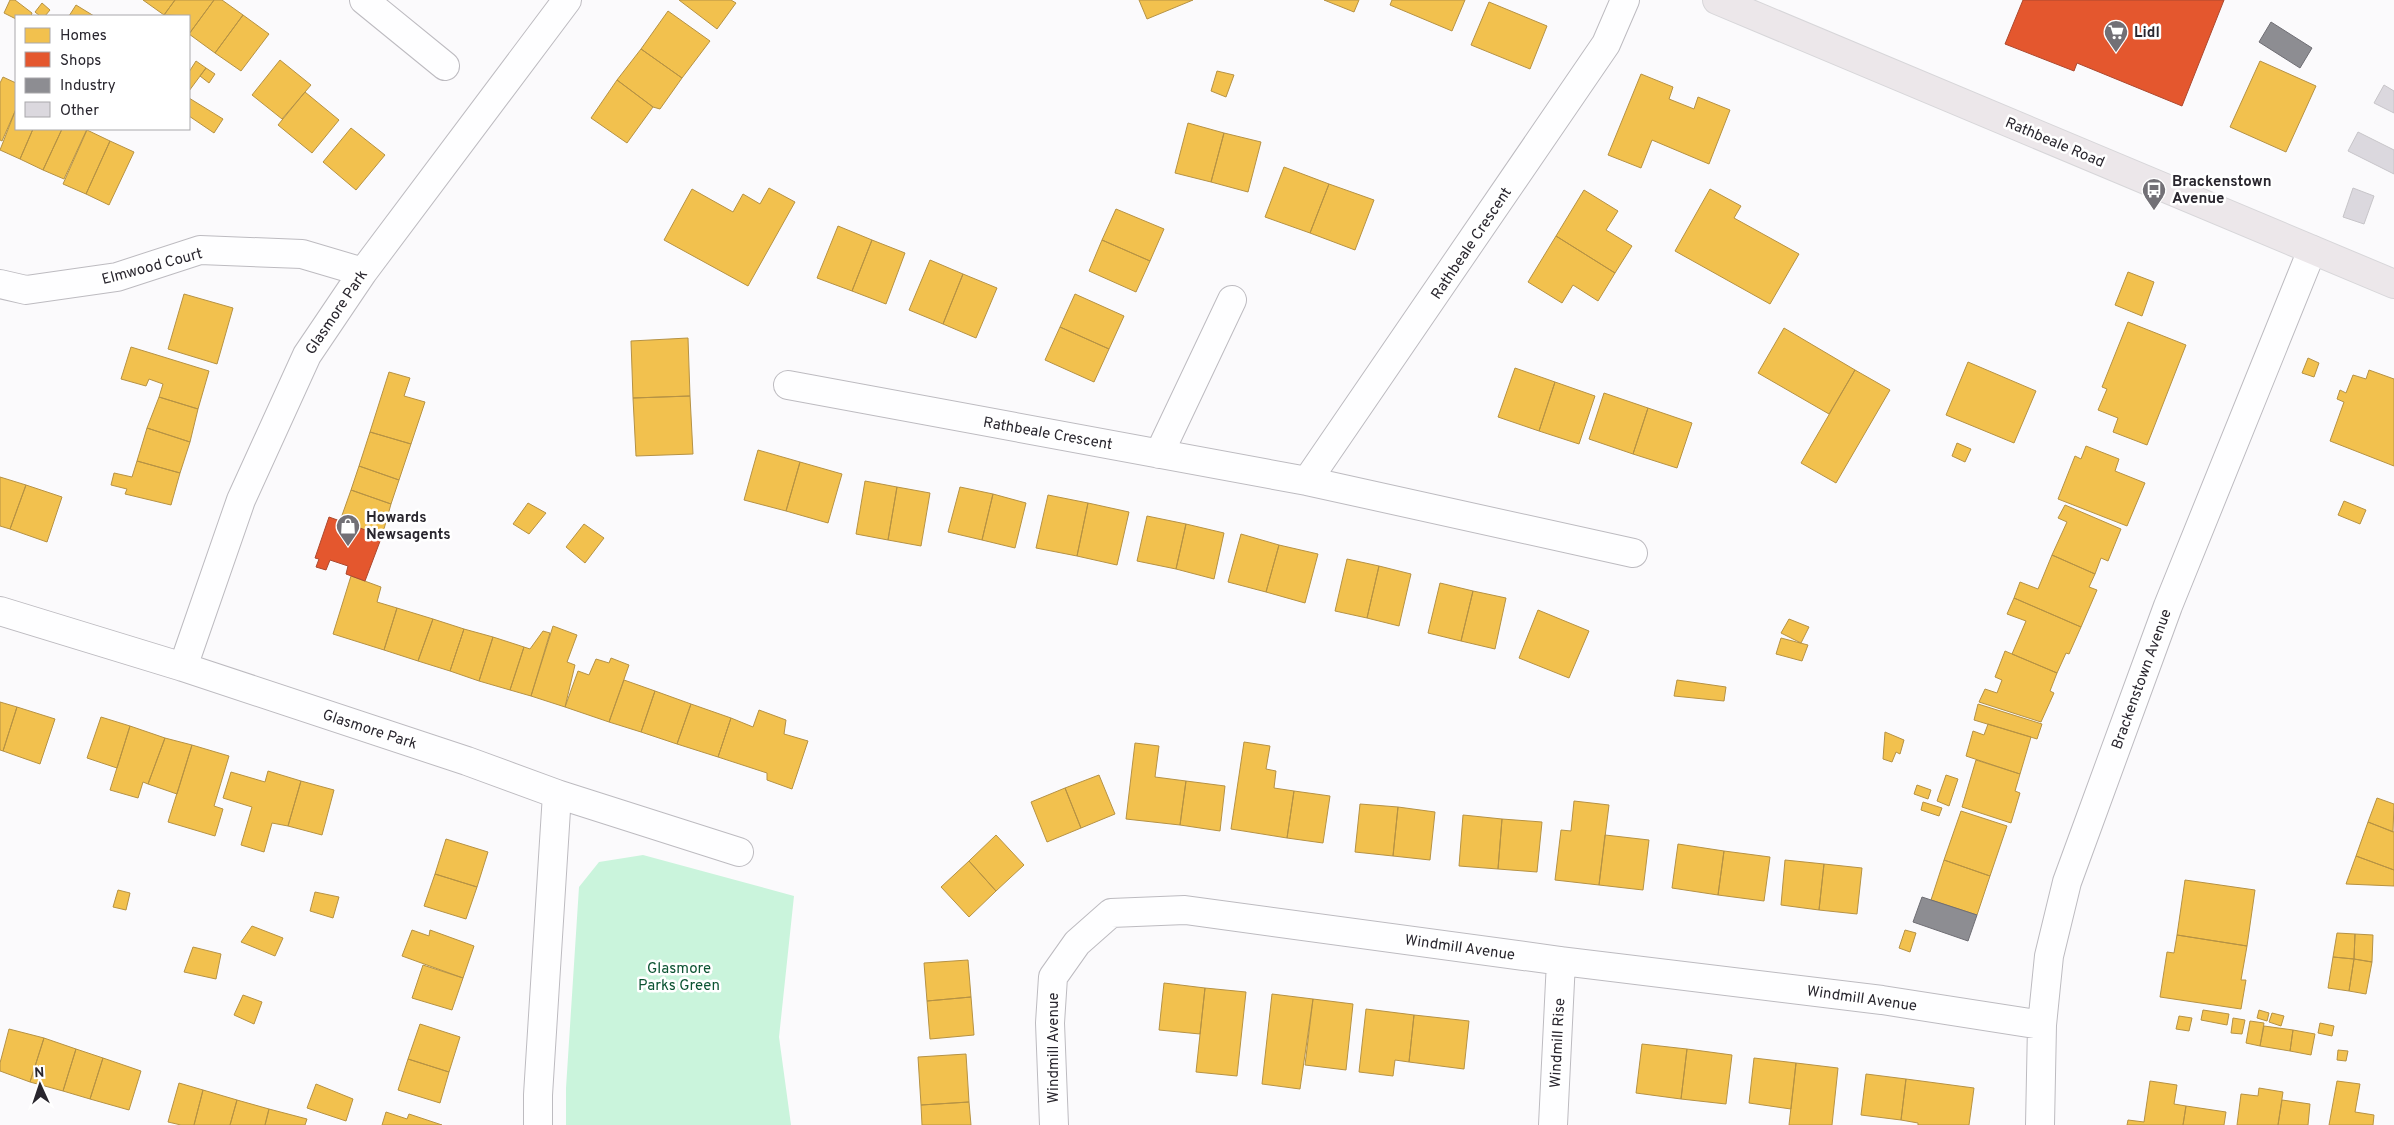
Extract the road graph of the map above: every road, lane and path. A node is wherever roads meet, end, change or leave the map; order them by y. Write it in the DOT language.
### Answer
graph roads {
  1 [pos="364,0"];
  2 [pos="567,0"];
  3 [pos="1625,0"];
  4 [pos="1717,0"];
  5 [pos="445,66"];
  6 [pos="2312,250"];
  7 [pos="363,272"];
  8 [pos="0,284"];
  9 [pos="2394,284"];
  10 [pos="1232,300"];
  11 [pos="788,385"];
  12 [pos="1159,454"];
  13 [pos="1307,481"];
  14 [pos="1633,553"];
  15 [pos="0,611"];
  16 [pos="183,667"];
  17 [pos="557,794"];
  18 [pos="739,852"];
  19 [pos="1561,961"];
  20 [pos="2042,1025"];
  21 [pos="538,1125"];
  22 [pos="1054,1125"];
  23 [pos="1554,1125"];
  24 [pos="2040,1125"];
  1 -- 5 [label="street"];
  2 -- 7 [label="street, Glasmore Park"];
  3 -- 13 [label="street, Rathbeale Crescent"];
  4 -- 6 [label="main road, Rathbeale Road"];
  6 -- 9 [label="main road, Rathbeale Road"];
  6 -- 20 [label="street, Brackenstown Avenue"];
  7 -- 8 [label="street, Elmwood Court"];
  7 -- 16 [label="street, Glasmore Park"];
  10 -- 12 [label="street"];
  11 -- 12 [label="street, Rathbeale Crescent"];
  12 -- 13 [label="street, Rathbeale Crescent"];
  13 -- 14 [label="street, Rathbeale Crescent"];
  15 -- 16 [label="street, Glasmore Park"];
  16 -- 17 [label="street, Glasmore Park"];
  17 -- 18 [label="street, Glasmore Park"];
  17 -- 21 [label="street"];
  19 -- 20 [label="street, Windmill Avenue"];
  19 -- 22 [label="street, Windmill Avenue"];
  19 -- 23 [label="street, Windmill Rise"];
  20 -- 24 [label="street, Brackenstown Avenue"];
}
